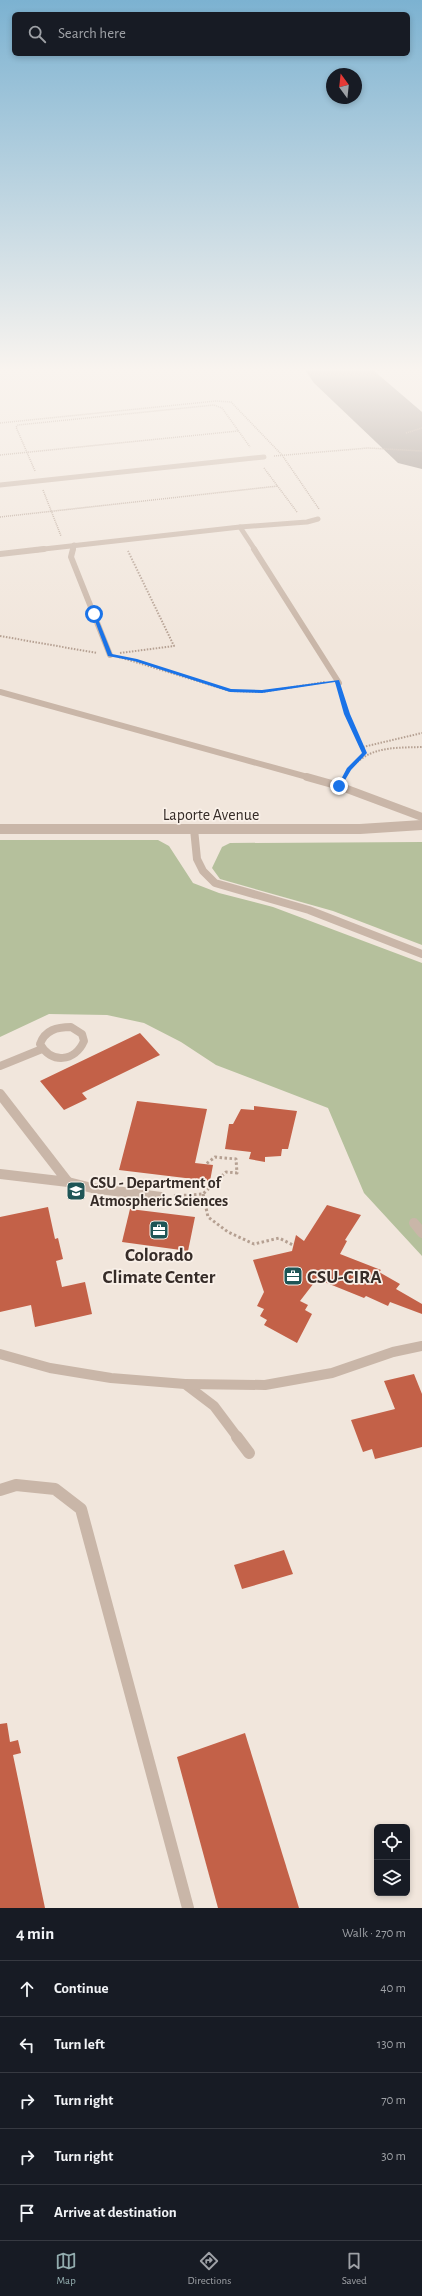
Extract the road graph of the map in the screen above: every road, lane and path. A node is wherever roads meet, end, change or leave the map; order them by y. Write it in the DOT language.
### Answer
graph roads {
  1 [pos="30,459"];
  2 [pos="247,459"];
  3 [pos="258,459"];
  4 [pos="285,459"];
  5 [pos="39,481"];
  6 [pos="0,485"];
  7 [pos="278,486"];
  8 [pos="52,511"];
  9 [pos="0,517"];
  10 [pos="318,518"];
  11 [pos="299,523"];
  12 [pos="240,527"];
  13 [pos="123,539"];
  14 [pos="74,545"];
  15 [pos="64,546"];
  16 [pos="0,554"];
  17 [pos="0,636"];
  18 [pos="110,655"];
  19 [pos="338,682"];
  20 [pos="0,692"];
  21 [pos="422,733"];
  22 [pos="422,746"];
  23 [pos="363,747"];
  24 [pos="364,753"];
  25 [pos="339,786"];
  26 [pos="422,817"];
  27 [pos="422,825"];
  28 [pos="0,829"];
  29 [pos="194,829"];
  30 [pos="422,954"];
  31 [pos="42,1049"];
  32 [pos="0,1066"];
  33 [pos="0,1094"];
  34 [pos="206,1164"];
  35 [pos="0,1174"];
  36 [pos="68,1182"];
  37 [pos="203,1194"];
  38 [pos="160,1197"];
  39 [pos="414,1223"];
  40 [pos="422,1233"];
  41 [pos="293,1245"];
  42 [pos="422,1346"];
  43 [pos="0,1354"];
  44 [pos="185,1384"];
  45 [pos="249,1453"];
  46 [pos="0,1490"];
  47 [pos="188,1908"];
  1 -- 5 [label="path"];
  2 -- 5 [label="lane"];
  3 -- 7 [label="path"];
  4 -- 10 [label="path"];
  5 -- 6 [label="lane"];
  5 -- 8 [label="path"];
  7 -- 8 [label="path"];
  7 -- 11 [label="path"];
  8 -- 9 [label="path"];
  8 -- 15 [label="path"];
  10 -- 11 [label="lane"];
  11 -- 12 [label="lane"];
  12 -- 13 [label="lane"];
  12 -- 19 [label="lane"];
  13 -- 14 [label="lane"];
  13 -- 18 [label="path"];
  14 -- 15 [label="lane"];
  14 -- 18 [label="lane"];
  15 -- 16 [label="lane"];
  17 -- 18 [label="path"];
  18 -- 19 [label="path"];
  19 -- 23 [label="path"];
  20 -- 25 [label="lane"];
  21 -- 23 [label="path"];
  22 -- 24 [label="path"];
  23 -- 24 [label="path"];
  24 -- 25 [label="path"];
  25 -- 26 [label="lane"];
  27 -- 29 [label="street, Laporte Avenue"];
  28 -- 29 [label="street, Laporte Avenue"];
  29 -- 30 [label="lane"];
  31 -- 31 [label="lane"];
  31 -- 32 [label="lane"];
  33 -- 36 [label="lane"];
  34 -- 37 [label="path"];
  35 -- 36 [label="lane"];
  36 -- 38 [label="lane"];
  37 -- 38 [label="path"];
  37 -- 41 [label="path"];
  39 -- 40 [label="lane"];
  42 -- 44 [label="lane"];
  43 -- 44 [label="lane"];
  44 -- 45 [label="lane"];
  46 -- 47 [label="lane"];
}
